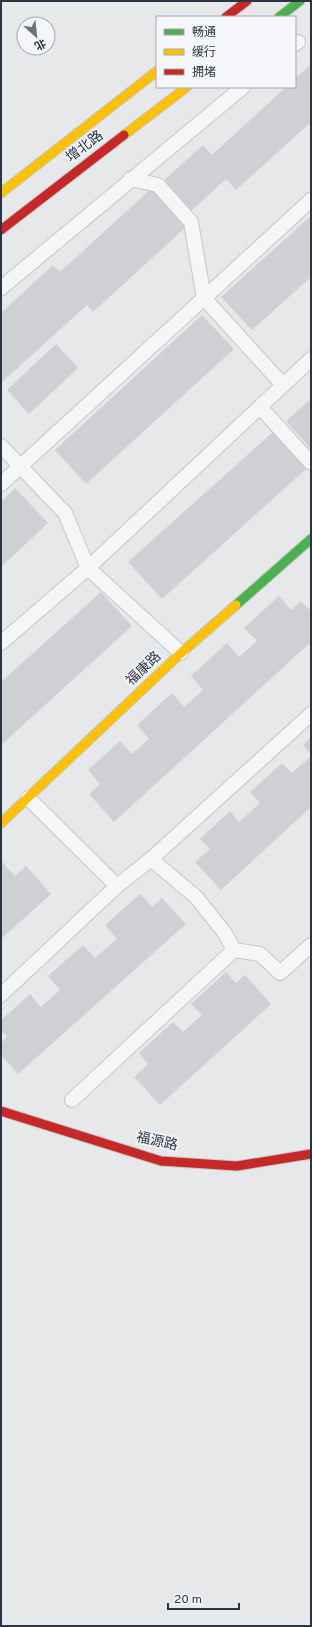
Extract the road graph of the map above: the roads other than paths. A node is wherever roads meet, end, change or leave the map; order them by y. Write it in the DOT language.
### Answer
graph roads {
  1 [pos="247,1"];
  2 [pos="300,1"];
  3 [pos="227,16"];
  4 [pos="280,16"];
  5 [pos="156,72"];
  6 [pos="186,88"];
  7 [pos="242,88"];
  8 [pos="130,179"];
  9 [pos="1,193"];
  10 [pos="311,200"];
  11 [pos="1,230"];
  12 [pos="1,288"];
  13 [pos="204,298"];
  14 [pos="311,359"];
  15 [pos="283,385"];
  16 [pos="260,407"];
  17 [pos="1,446"];
  18 [pos="311,463"];
  19 [pos="20,466"];
  20 [pos="1,484"];
  21 [pos="311,539"];
  22 [pos="88,568"];
  23 [pos="1,644"];
  24 [pos="181,653"];
  25 [pos="311,714"];
  26 [pos="28,798"];
  27 [pos="1,823"];
  28 [pos="151,859"];
  29 [pos="117,886"];
  30 [pos="311,945"];
  31 [pos="234,950"];
  32 [pos="1,995"];
  33 [pos="72,1100"];
  34 [pos="1,1111"];
  35 [pos="311,1154"];
  1 -- 3 [label="street"];
  2 -- 4 [label="street"];
  5 -- 9 [label="street, 增北路"];
  6 -- 11 [label="street, 增北路"];
  7 -- 8 [label="lane"];
  8 -- 12 [label="lane"];
  8 -- 13 [label="lane"];
  10 -- 13 [label="lane"];
  13 -- 15 [label="lane"];
  13 -- 19 [label="lane"];
  14 -- 15 [label="lane"];
  15 -- 16 [label="lane"];
  16 -- 18 [label="lane"];
  16 -- 22 [label="lane"];
  17 -- 19 [label="lane"];
  19 -- 20 [label="lane"];
  19 -- 22 [label="lane"];
  21 -- 24 [label="street, 福康路"];
  22 -- 23 [label="lane"];
  22 -- 24 [label="lane"];
  24 -- 26 [label="street, 福康路"];
  25 -- 28 [label="lane"];
  26 -- 27 [label="street, 福康路"];
  26 -- 29 [label="lane"];
  28 -- 29 [label="lane"];
  28 -- 31 [label="lane"];
  29 -- 32 [label="lane"];
  30 -- 31 [label="lane"];
  31 -- 33 [label="lane"];
  34 -- 35 [label="street, 福源路"];
}
